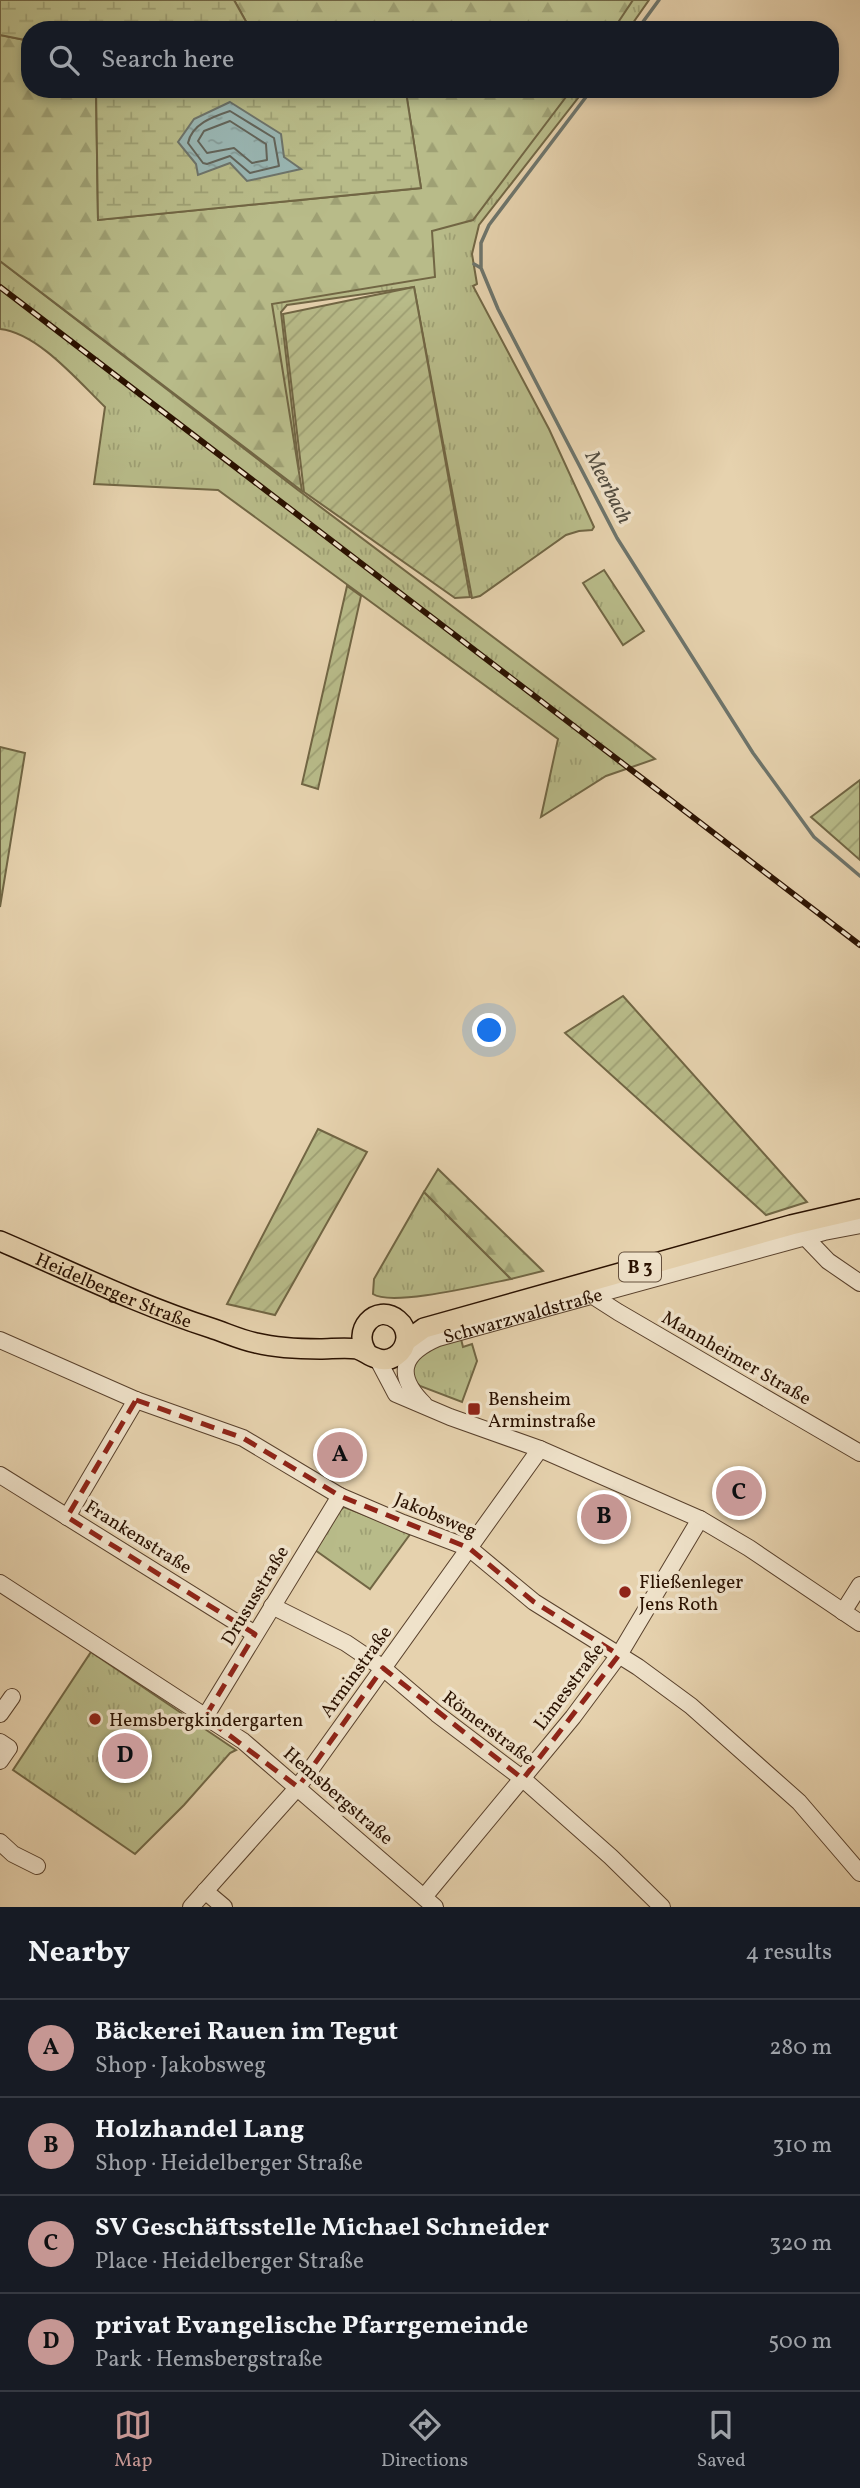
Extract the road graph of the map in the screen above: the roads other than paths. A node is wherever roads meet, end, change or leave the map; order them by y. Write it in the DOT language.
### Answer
graph roads {
  1 [pos="860,1209"];
  2 [pos="860,1224"];
  3 [pos="805,1237"];
  4 [pos="0,1241"];
  5 [pos="860,1283"];
  6 [pos="593,1296"];
  7 [pos="362,1333"];
  8 [pos="230,1334"];
  9 [pos="0,1340"];
  10 [pos="403,1340"];
  11 [pos="372,1356"];
  12 [pos="407,1399"];
  13 [pos="136,1400"];
  14 [pos="426,1407"];
  15 [pos="540,1450"];
  16 [pos="860,1453"];
  17 [pos="0,1475"];
  18 [pos="340,1496"];
  19 [pos="67,1517"];
  20 [pos="700,1519"];
  21 [pos="469,1548"];
  22 [pos="0,1583"];
  23 [pos="860,1585"];
  24 [pos="272,1606"];
  25 [pos="843,1612"];
  26 [pos="860,1623"];
  27 [pos="255,1634"];
  28 [pos="619,1655"];
  29 [pos="383,1668"];
  30 [pos="12,1697"];
  31 [pos="0,1714"];
  32 [pos="205,1717"];
  33 [pos="0,1742"];
  34 [pos="0,1761"];
  35 [pos="523,1779"];
  36 [pos="298,1787"];
  37 [pos="0,1842"];
  38 [pos="37,1866"];
  39 [pos="860,1873"];
  40 [pos="205,1891"];
  41 [pos="430,1902"];
  42 [pos="191,1907"];
  43 [pos="224,1907"];
  44 [pos="662,1907"];
  1 -- 10 [label="main road, Schwarzwaldstraße / B 3"];
  2 -- 3 [label="street, Schwarzwaldstraße"];
  3 -- 5 [label="street"];
  3 -- 6 [label="street, Schwarzwaldstraße"];
  4 -- 8 [label="main road, Heidelberger Straße / B 3"];
  6 -- 14 [label="street, Schwarzwaldstraße"];
  6 -- 16 [label="street, Mannheimer Straße"];
  7 -- 8 [label="main road, Heidelberger Straße / B 3"];
  7 -- 10 [label="main road, Heidelberger Straße / B 3"];
  7 -- 11 [label="main road"];
  8 -- 11 [label="main road, Heidelberger Straße / B 3"];
  9 -- 13 [label="street, Jakobsweg"];
  10 -- 11 [label="main road, Heidelberger Straße / B 3"];
  10 -- 12 [label="street"];
  11 -- 12 [label="street"];
  12 -- 14 [label="street"];
  13 -- 18 [label="street, Jakobsweg"];
  13 -- 19 [label="street"];
  14 -- 15 [label="street"];
  15 -- 20 [label="street"];
  15 -- 21 [label="street, Arminstraße"];
  17 -- 19 [label="street, Frankenstraße"];
  18 -- 21 [label="street, Jakobsweg"];
  18 -- 24 [label="street, Drususstraße"];
  19 -- 27 [label="street, Frankenstraße"];
  20 -- 25 [label="street"];
  20 -- 28 [label="street, Limesstraße"];
  21 -- 28 [label="street, Jakobsweg"];
  21 -- 29 [label="street, Arminstraße"];
  22 -- 32 [label="street, Hemsbergstraße"];
  23 -- 25 [label="street"];
  24 -- 27 [label="street, Drususstraße"];
  24 -- 29 [label="street, Römerstraße"];
  25 -- 26 [label="street"];
  27 -- 32 [label="street, Drususstraße"];
  28 -- 35 [label="street, Limesstraße"];
  28 -- 39 [label="street, Jakobsweg"];
  29 -- 35 [label="street, Römerstraße"];
  29 -- 36 [label="street, Arminstraße"];
  30 -- 31 [label="street"];
  32 -- 36 [label="street, Hemsbergstraße"];
  33 -- 34 [label="street"];
  35 -- 41 [label="street, Limesstraße"];
  35 -- 44 [label="street, Römerstraße"];
  36 -- 40 [label="street, Arminstraße"];
  36 -- 41 [label="street, Hemsbergstraße"];
  37 -- 38 [label="street"];
  40 -- 42 [label="street, Arminstraße"];
  40 -- 43 [label="street"];
}
